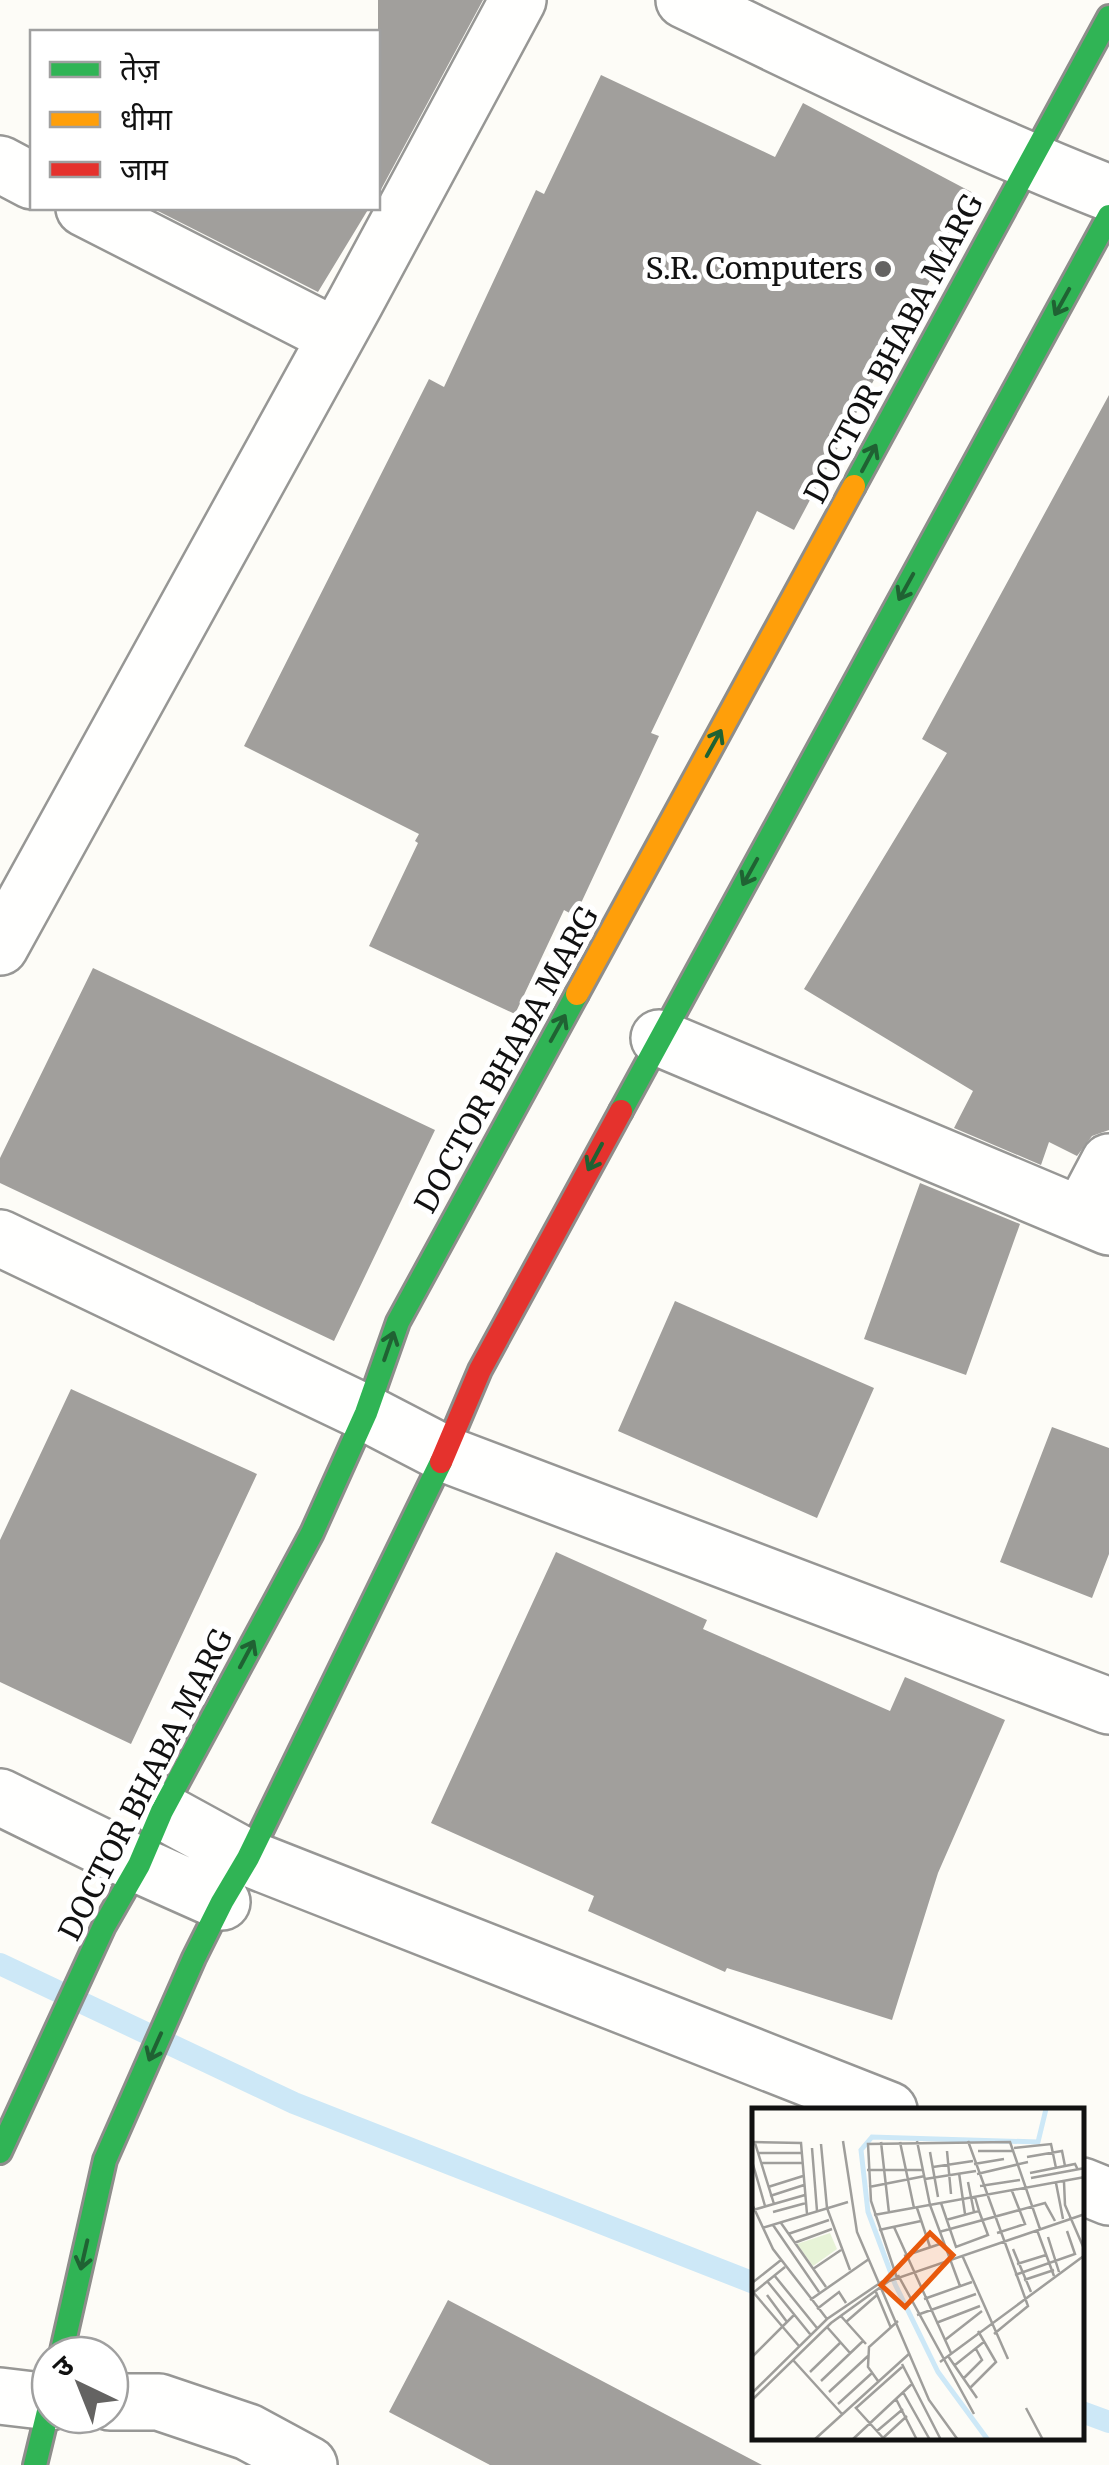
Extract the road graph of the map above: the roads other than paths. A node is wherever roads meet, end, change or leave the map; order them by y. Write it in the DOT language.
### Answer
graph roads {
  1 [pos="518,0"];
  2 [pos="684,0"];
  3 [pos="1109,18"];
  4 [pos="1030,162"];
  5 [pos="0,164"];
  6 [pos="30,180"];
  7 [pos="1109,192"];
  8 [pos="88,210"];
  9 [pos="1109,216"];
  10 [pos="335,336"];
  11 [pos="0,947"];
  12 [pos="659,1038"];
  13 [pos="1109,1162"];
  14 [pos="1095,1221"];
  15 [pos="0,1238"];
  16 [pos="366,1413"];
  17 [pos="445,1454"];
  18 [pos="1109,1706"];
  19 [pos="0,1797"];
  20 [pos="162,1811"];
  21 [pos="140,1865"];
  22 [pos="235,1880"];
  23 [pos="883,2108"];
  24 [pos="0,2152"];
  25 [pos="1084,2187"];
  26 [pos="1109,2196"];
  27 [pos="66,2335"];
  28 [pos="0,2396"];
  29 [pos="30,2400"];
  30 [pos="130,2402"];
  31 [pos="42,2435"];
  32 [pos="35,2465"];
  33 [pos="309,2465"];
  1 -- 10 [label="street"];
  2 -- 4 [label="street"];
  3 -- 4 [label="street, DOCTOR BHABA MARG"];
  4 -- 7 [label="street"];
  16 -- 4 [label="street, DOCTOR BHABA MARG, one-way"];
  5 -- 6 [label="street"];
  8 -- 10 [label="street"];
  9 -- 12 [label="street, one-way"];
  10 -- 11 [label="street"];
  12 -- 14 [label="street"];
  12 -- 17 [label="street, one-way"];
  13 -- 14 [label="street"];
  15 -- 16 [label="street"];
  16 -- 17 [label="street"];
  20 -- 16 [label="street, DOCTOR BHABA MARG, one-way"];
  17 -- 18 [label="street"];
  17 -- 22 [label="street"];
  19 -- 21 [label="street"];
  20 -- 21 [label="street, DOCTOR BHABA MARG"];
  20 -- 22 [label="street"];
  21 -- 22 [label="street"];
  21 -- 24 [label="street, DOCTOR BHABA MARG"];
  22 -- 23 [label="street"];
  22 -- 27 [label="street, one-way"];
  25 -- 26 [label="street"];
  28 -- 29 [label="street"];
  30 -- 33 [label="street"];
  31 -- 32 [label="street"];
}
